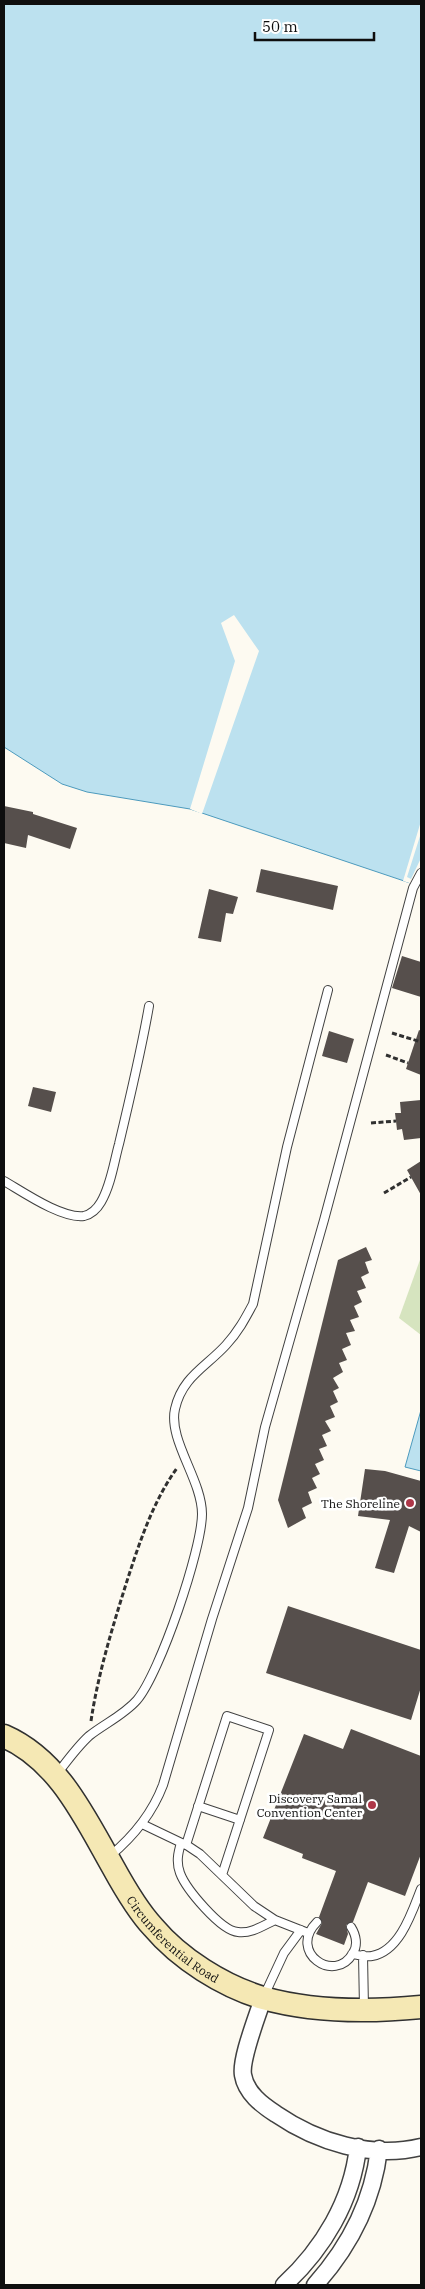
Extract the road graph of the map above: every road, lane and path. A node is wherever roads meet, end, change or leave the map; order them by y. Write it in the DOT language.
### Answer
graph roads {
  1 [pos="421,874"];
  2 [pos="328,990"];
  3 [pos="149,1006"];
  4 [pos="392,1033"];
  5 [pos="421,1042"];
  6 [pos="386,1055"];
  7 [pos="408,1062"];
  8 [pos="396,1121"];
  9 [pos="371,1123"];
  10 [pos="411,1178"];
  11 [pos="4,1182"];
  12 [pos="384,1193"];
  13 [pos="184,1458"];
  14 [pos="4,1736"];
  15 [pos="89,1737"];
  16 [pos="56,1776"];
  17 [pos="198,1806"];
  18 [pos="240,1820"];
  19 [pos="142,1824"];
  20 [pos="184,1844"];
  21 [pos="108,1858"];
  22 [pos="222,1875"];
  23 [pos="421,1889"];
  24 [pos="275,1920"];
  25 [pos="317,1922"];
  26 [pos="351,1927"];
  27 [pos="305,1932"];
  28 [pos="352,1954"];
  29 [pos="363,1955"];
  30 [pos="263,1998"];
  31 [pos="421,2007"];
  32 [pos="364,2009"];
  33 [pos="358,2147"];
  34 [pos="421,2147"];
  35 [pos="379,2149"];
  36 [pos="284,2285"];
  37 [pos="314,2285"];
  1 -- 19 [label="lane"];
  2 -- 13 [label="lane"];
  3 -- 11 [label="lane"];
  4 -- 5 [label="path"];
  6 -- 7 [label="path"];
  8 -- 9 [label="path"];
  10 -- 12 [label="path"];
  13 -- 15 [label="path"];
  13 -- 15 [label="lane"];
  14 -- 16 [label="main road, Circumferential Road"];
  15 -- 16 [label="lane"];
  16 -- 21 [label="main road, Circumferential Road"];
  17 -- 18 [label="lane"];
  17 -- 18 [label="lane"];
  17 -- 20 [label="lane"];
  18 -- 22 [label="lane"];
  19 -- 20 [label="lane"];
  19 -- 21 [label="lane"];
  20 -- 22 [label="lane"];
  20 -- 24 [label="lane"];
  21 -- 30 [label="main road, Circumferential Road"];
  22 -- 24 [label="lane"];
  23 -- 29 [label="lane"];
  24 -- 27 [label="lane"];
  25 -- 27 [label="lane"];
  26 -- 28 [label="lane"];
  27 -- 28 [label="lane"];
  27 -- 30 [label="lane"];
  28 -- 29 [label="lane"];
  29 -- 32 [label="lane"];
  30 -- 32 [label="main road, Circumferential Road"];
  30 -- 33 [label="street"];
  31 -- 32 [label="main road, Circumferential Road"];
  33 -- 35 [label="street"];
  33 -- 36 [label="street"];
  34 -- 35 [label="street"];
  35 -- 37 [label="street"];
}
